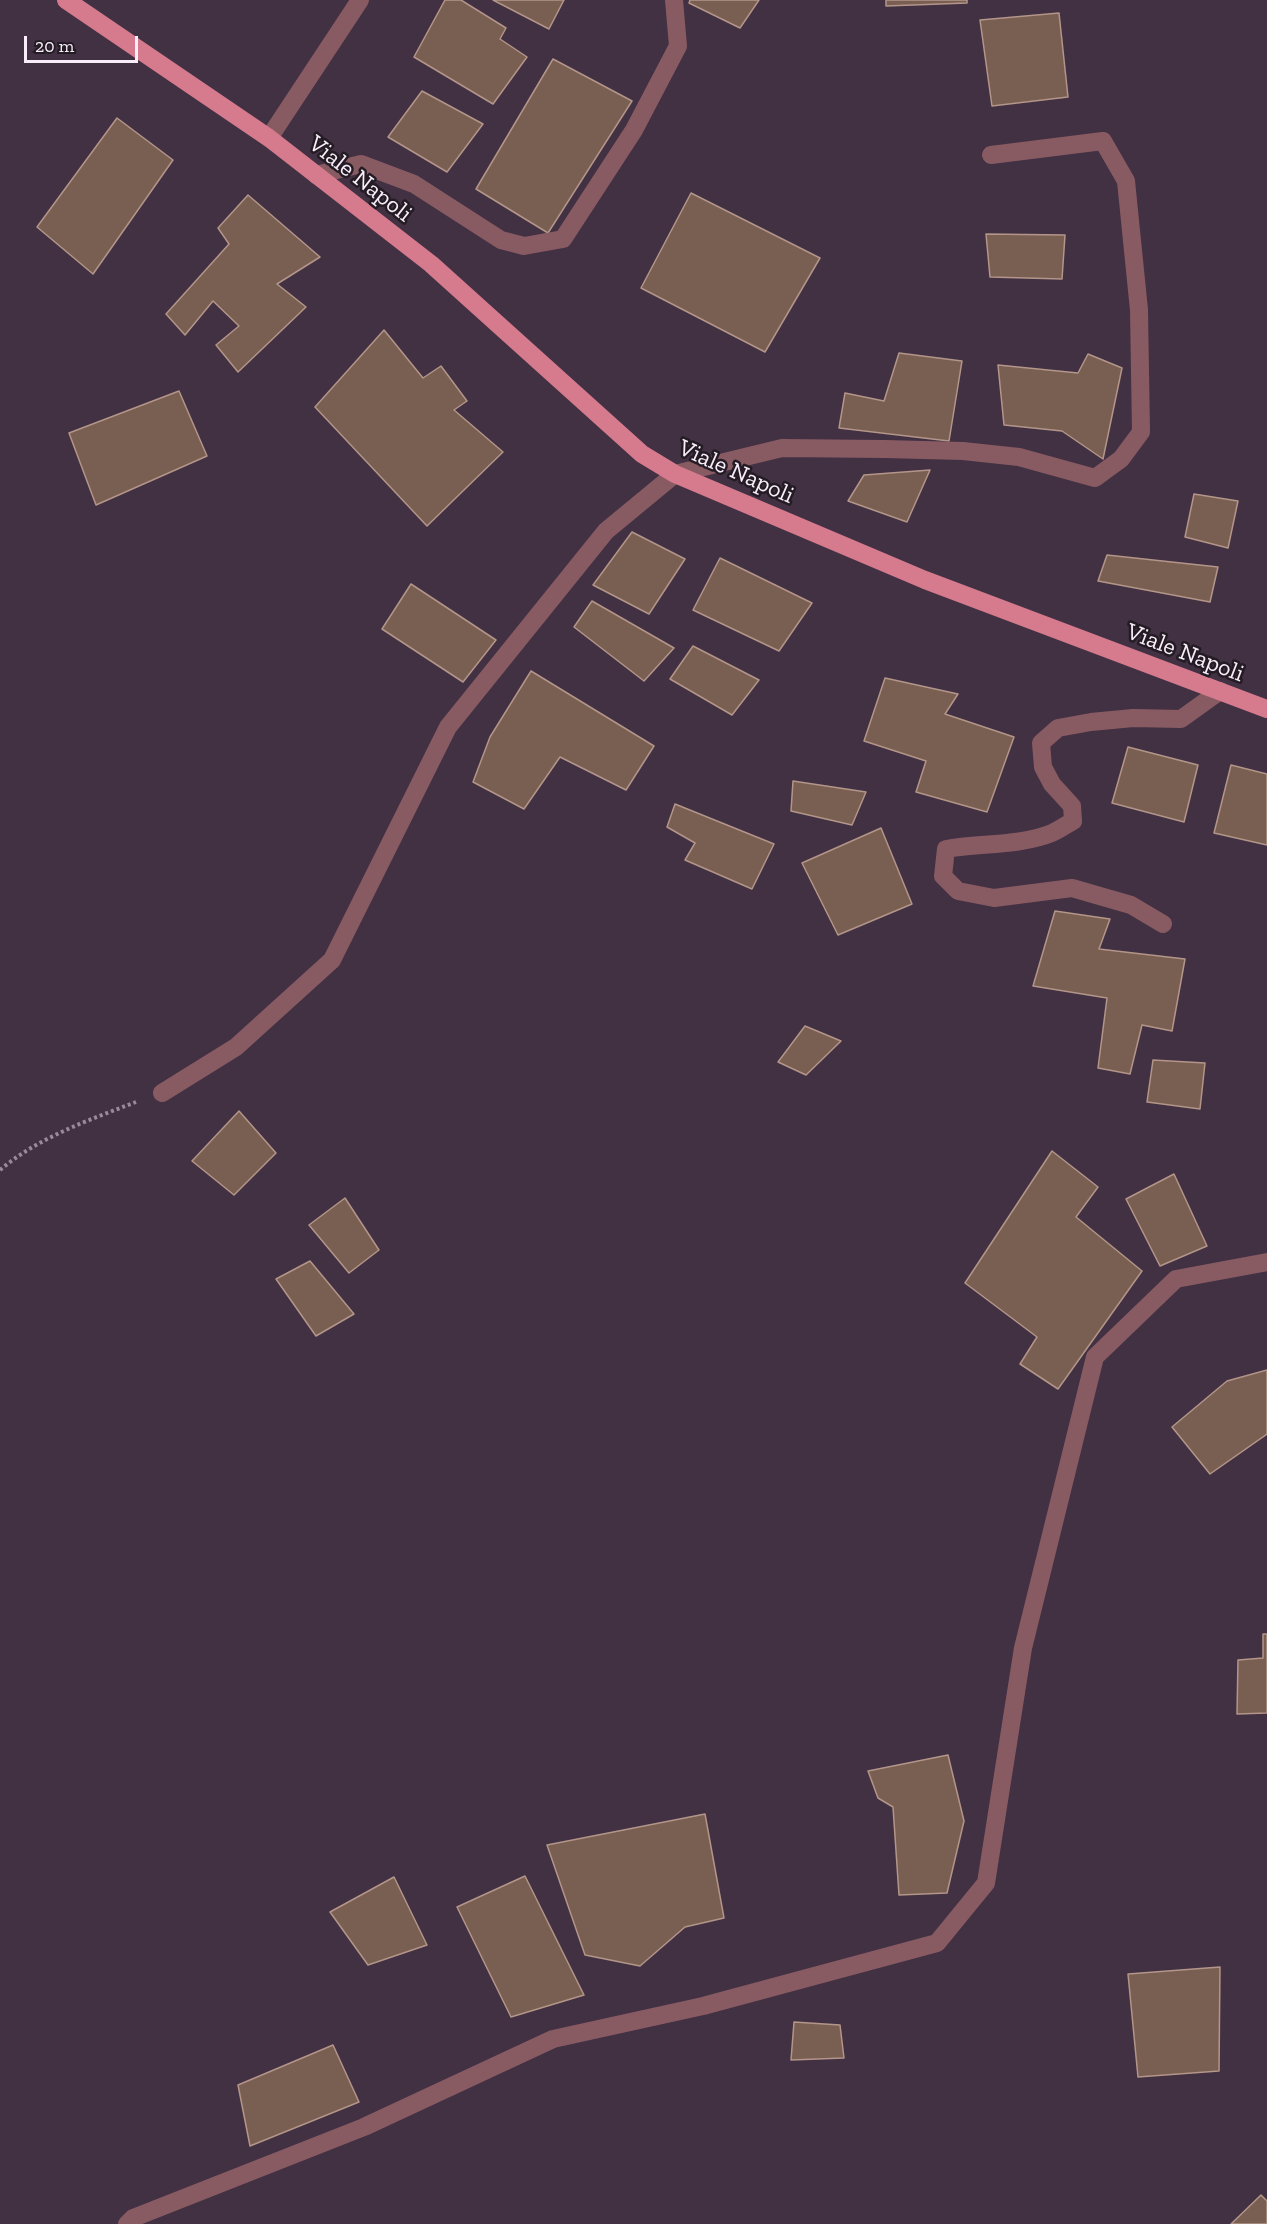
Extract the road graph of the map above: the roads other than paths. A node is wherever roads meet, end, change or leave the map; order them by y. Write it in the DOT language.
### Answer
graph roads {
  1 [pos="66,0"];
  2 [pos="360,0"];
  3 [pos="674,0"];
  4 [pos="269,138"];
  5 [pos="991,155"];
  6 [pos="316,175"];
  7 [pos="675,474"];
  8 [pos="1220,691"];
  9 [pos="1267,709"];
  10 [pos="1163,924"];
  11 [pos="162,1093"];
  12 [pos="1267,1262"];
  13 [pos="127,2224"];
  1 -- 4 [label="main road, Viale Napoli"];
  2 -- 4 [label="street"];
  3 -- 6 [label="street"];
  4 -- 6 [label="main road, Viale Napoli"];
  5 -- 7 [label="street"];
  6 -- 7 [label="main road, Viale Napoli"];
  7 -- 8 [label="main road, Viale Napoli"];
  7 -- 11 [label="street"];
  8 -- 9 [label="main road, Viale Napoli"];
  8 -- 10 [label="street"];
  12 -- 13 [label="street"];
}
